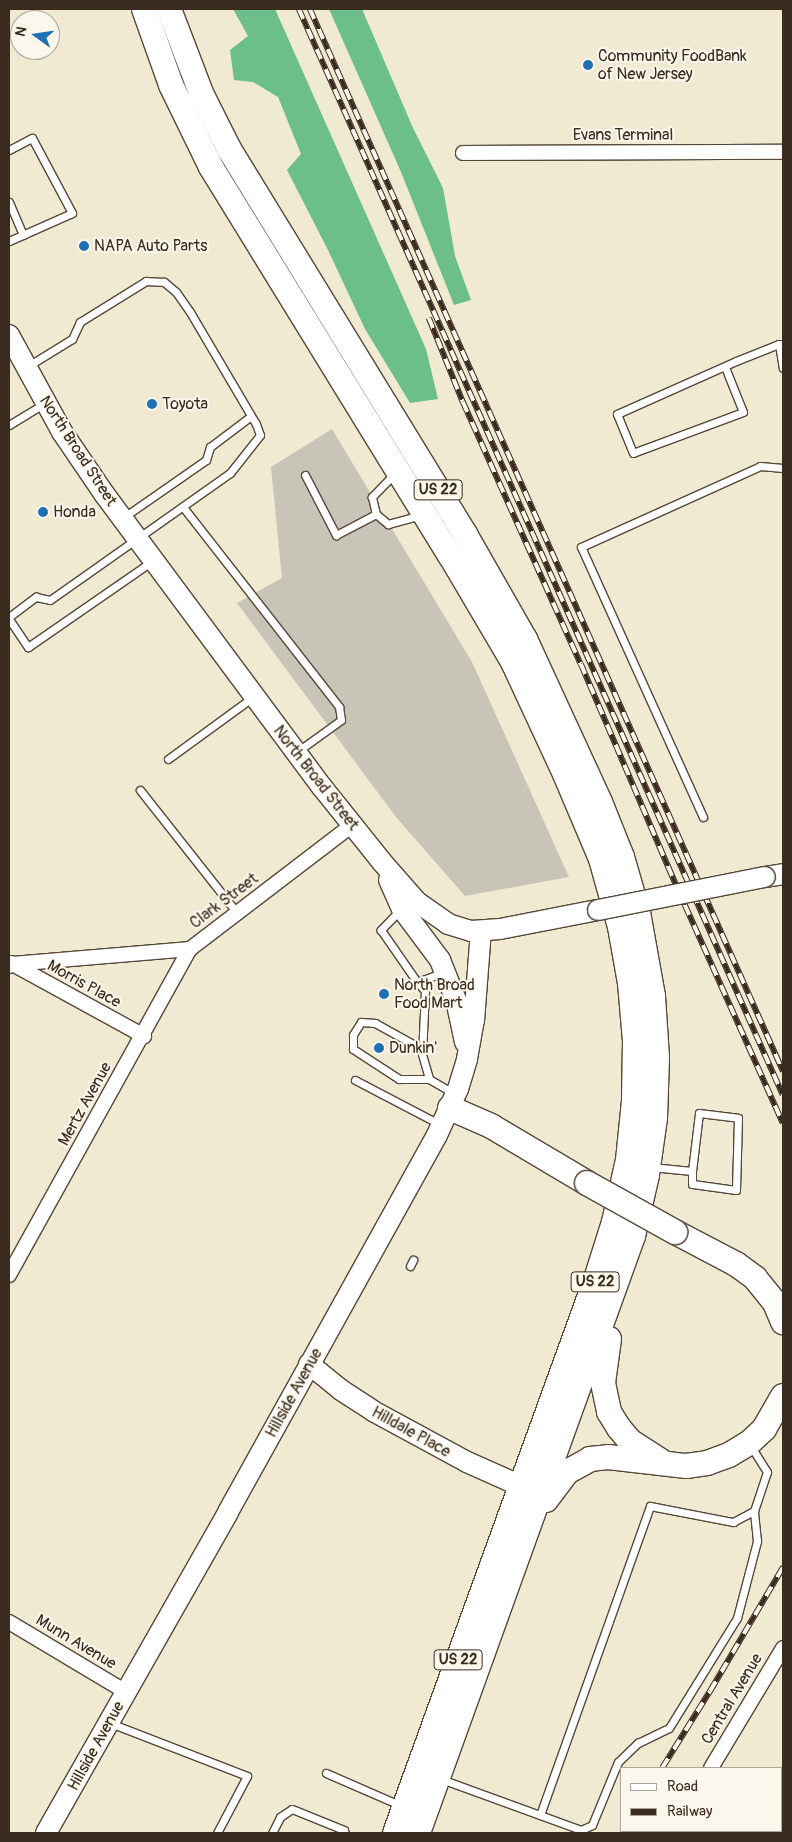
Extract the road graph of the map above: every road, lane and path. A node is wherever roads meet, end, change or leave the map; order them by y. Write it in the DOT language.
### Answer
graph roads {
  1 [pos="144,9"];
  2 [pos="169,9"];
  3 [pos="9,150"];
  4 [pos="783,152"];
  5 [pos="463,153"];
  6 [pos="9,202"];
  7 [pos="23,235"];
  8 [pos="9,241"];
  9 [pos="9,335"];
  10 [pos="781,344"];
  11 [pos="725,367"];
  12 [pos="26,368"];
  13 [pos="783,368"];
  14 [pos="46,403"];
  15 [pos="252,416"];
  16 [pos="9,426"];
  17 [pos="783,468"];
  18 [pos="398,470"];
  19 [pos="305,475"];
  20 [pos="183,507"];
  21 [pos="376,514"];
  22 [pos="425,514"];
  23 [pos="122,518"];
  24 [pos="138,540"];
  25 [pos="154,559"];
  26 [pos="9,618"];
  27 [pos="253,696"];
  28 [pos="296,752"];
  29 [pos="168,759"];
  30 [pos="140,790"];
  31 [pos="703,817"];
  32 [pos="352,825"];
  33 [pos="382,862"];
  34 [pos="774,876"];
  35 [pos="402,909"];
  36 [pos="237,913"];
  37 [pos="481,931"];
  38 [pos="190,949"];
  39 [pos="10,964"];
  40 [pos="445,972"];
  41 [pos="417,982"];
  42 [pos="144,1036"];
  43 [pos="422,1049"];
  44 [pos="467,1059"];
  45 [pos="429,1079"];
  46 [pos="355,1080"];
  47 [pos="449,1109"];
  48 [pos="648,1167"];
  49 [pos="692,1171"];
  50 [pos="625,1261"];
  51 [pos="9,1275"];
  52 [pos="783,1322"];
  53 [pos="309,1364"];
  54 [pos="783,1396"];
  55 [pos="748,1443"];
  56 [pos="667,1464"];
  57 [pos="521,1486"];
  58 [pos="754,1511"];
  59 [pos="532,1517"];
  60 [pos="9,1622"];
  61 [pos="783,1648"];
  62 [pos="126,1692"];
  63 [pos="109,1723"];
  64 [pos="712,1767"];
  65 [pos="326,1773"];
  66 [pos="438,1778"];
  67 [pos="405,1807"];
  68 [pos="540,1815"];
  69 [pos="580,1832"];
  70 [pos="46,1833"];
  71 [pos="217,1833"];
  72 [pos="272,1833"];
  73 [pos="345,1833"];
  74 [pos="395,1833"];
  75 [pos="418,1833"];
  1 -- 18 [label="highway, US 22"];
  2 -- 48 [label="highway, US 22"];
  3 -- 7 [label="lane"];
  4 -- 5 [label="street, Evans Terminal"];
  6 -- 7 [label="lane"];
  7 -- 8 [label="lane"];
  9 -- 12 [label="main road, North Broad Street"];
  10 -- 11 [label="lane"];
  10 -- 13 [label="lane"];
  11 -- 11 [label="lane"];
  12 -- 14 [label="main road, North Broad Street"];
  12 -- 15 [label="lane"];
  14 -- 16 [label="lane"];
  14 -- 23 [label="main road, North Broad Street"];
  15 -- 20 [label="lane"];
  15 -- 23 [label="lane"];
  17 -- 31 [label="lane"];
  18 -- 21 [label="lane"];
  18 -- 22 [label="highway, US 22"];
  19 -- 21 [label="lane"];
  20 -- 24 [label="lane"];
  20 -- 28 [label="lane"];
  21 -- 22 [label="lane"];
  22 -- 57 [label="highway, US 22"];
  23 -- 24 [label="main road, North Broad Street"];
  24 -- 25 [label="main road, North Broad Street"];
  24 -- 26 [label="lane"];
  25 -- 26 [label="lane"];
  25 -- 27 [label="main road, North Broad Street"];
  27 -- 28 [label="main road, North Broad Street"];
  27 -- 29 [label="lane"];
  28 -- 32 [label="main road, North Broad Street"];
  30 -- 36 [label="lane"];
  32 -- 33 [label="main road, North Broad Street"];
  32 -- 36 [label="street, Clark Street"];
  33 -- 35 [label="main road"];
  33 -- 37 [label="main road, North Broad Street"];
  34 -- 37 [label="main road, North Broad Street, bridge"];
  35 -- 40 [label="main road"];
  35 -- 41 [label="lane"];
  36 -- 38 [label="street, Clark Street"];
  37 -- 44 [label="main road, Hillside Avenue"];
  38 -- 39 [label="street, Clark Street"];
  38 -- 42 [label="street, Mertz Avenue"];
  39 -- 42 [label="street, Morris Place"];
  40 -- 41 [label="lane"];
  40 -- 44 [label="main road"];
  41 -- 43 [label="lane"];
  42 -- 51 [label="street, Mertz Avenue"];
  43 -- 45 [label="lane"];
  43 -- 45 [label="lane"];
  44 -- 47 [label="main road, Hillside Avenue"];
  45 -- 47 [label="lane"];
  46 -- 47 [label="lane"];
  47 -- 52 [label="highway, bridge"];
  47 -- 53 [label="main road, Hillside Avenue"];
  48 -- 49 [label="lane"];
  48 -- 50 [label="highway, US 22"];
  49 -- 49 [label="lane"];
  50 -- 56 [label="highway"];
  50 -- 59 [label="highway, US 22"];
  53 -- 57 [label="main road, Hilldale Place"];
  53 -- 62 [label="main road, Hillside Avenue"];
  54 -- 55 [label="highway"];
  55 -- 56 [label="highway"];
  55 -- 58 [label="lane"];
  56 -- 59 [label="highway"];
  57 -- 67 [label="highway, US 22"];
  58 -- 68 [label="lane"];
  58 -- 69 [label="lane"];
  59 -- 66 [label="highway, US 22"];
  60 -- 62 [label="street, Munn Avenue"];
  61 -- 64 [label="street, Central Avenue"];
  62 -- 63 [label="main road, Hillside Avenue"];
  63 -- 70 [label="main road, Hillside Avenue"];
  63 -- 71 [label="lane"];
  65 -- 67 [label="lane"];
  66 -- 68 [label="lane"];
  66 -- 75 [label="highway, US 22"];
  67 -- 74 [label="highway, US 22"];
  68 -- 69 [label="lane"];
  72 -- 73 [label="lane"];
}
